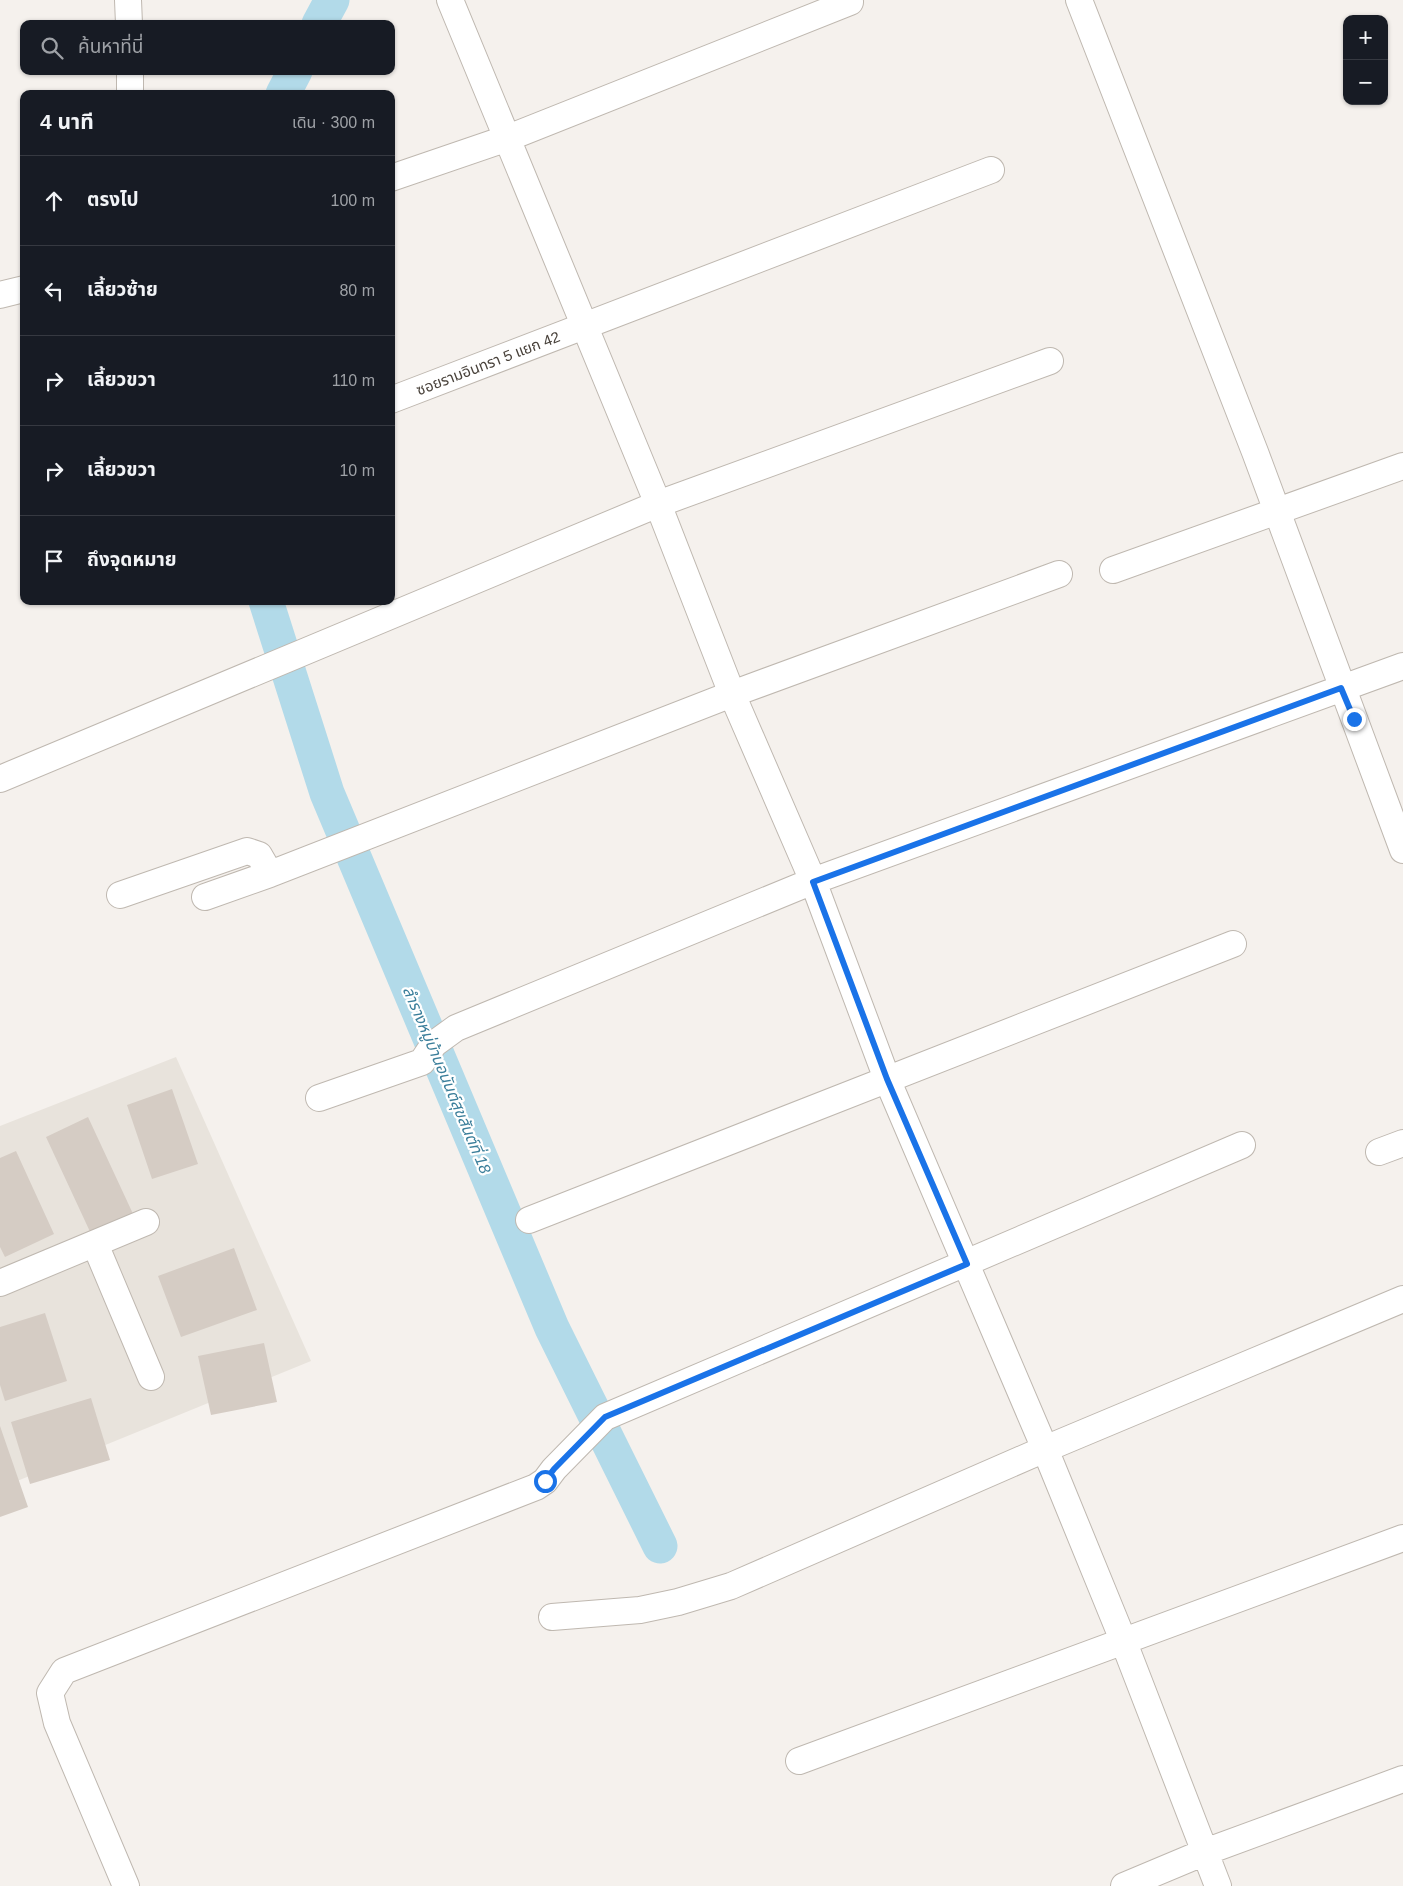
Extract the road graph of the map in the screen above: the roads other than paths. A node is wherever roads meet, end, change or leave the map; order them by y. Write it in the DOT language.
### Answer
graph roads {
  1 [pos="128,0"];
  2 [pos="450,0"];
  3 [pos="1079,0"];
  4 [pos="850,2"];
  5 [pos="129,20"];
  6 [pos="130,75"];
  7 [pos="130,90"];
  8 [pos="508,138"];
  9 [pos="991,170"];
  10 [pos="395,177"];
  11 [pos="20,290"];
  12 [pos="0,295"];
  13 [pos="584,326"];
  14 [pos="1050,361"];
  15 [pos="395,398"];
  16 [pos="1403,466"];
  17 [pos="658,504"];
  18 [pos="1277,510"];
  19 [pos="1113,570"];
  20 [pos="1059,574"];
  21 [pos="1403,666"];
  22 [pos="1341,688"];
  23 [pos="732,694"];
  24 [pos="0,778"];
  25 [pos="1403,850"];
  26 [pos="270,874"];
  27 [pos="813,882"];
  28 [pos="120,895"];
  29 [pos="205,896"];
  30 [pos="1233,944"];
  31 [pos="887,1079"];
  32 [pos="319,1098"];
  33 [pos="1403,1143"];
  34 [pos="1242,1145"];
  35 [pos="1379,1152"];
  36 [pos="529,1220"];
  37 [pos="146,1222"];
  38 [pos="95,1244"];
  39 [pos="967,1264"];
  40 [pos="0,1283"];
  41 [pos="1403,1299"];
  42 [pos="151,1377"];
  43 [pos="1045,1449"];
  44 [pos="1403,1538"];
  45 [pos="552,1617"];
  46 [pos="1123,1640"];
  47 [pos="800,1761"];
  48 [pos="1403,1779"];
  49 [pos="1205,1852"];
  50 [pos="126,1886"];
  51 [pos="1124,1886"];
  52 [pos="1218,1886"];
  1 -- 5 [label="street"];
  2 -- 8 [label="street"];
  3 -- 18 [label="street"];
  4 -- 8 [label="street"];
  6 -- 7 [label="street"];
  8 -- 10 [label="street"];
  8 -- 13 [label="street"];
  9 -- 13 [label="street, ซอยรามอินทรา 5 แยก 42"];
  11 -- 12 [label="street"];
  13 -- 15 [label="street, ซอยรามอินทรา 5 แยก 42"];
  13 -- 17 [label="street"];
  14 -- 17 [label="street"];
  16 -- 18 [label="street"];
  17 -- 23 [label="street"];
  17 -- 24 [label="street"];
  18 -- 19 [label="street"];
  18 -- 22 [label="street"];
  20 -- 23 [label="street"];
  21 -- 22 [label="street"];
  22 -- 25 [label="street"];
  22 -- 27 [label="street"];
  23 -- 26 [label="street"];
  23 -- 27 [label="street"];
  26 -- 28 [label="street"];
  26 -- 29 [label="street"];
  27 -- 31 [label="street"];
  27 -- 32 [label="street"];
  30 -- 31 [label="street"];
  31 -- 36 [label="street"];
  31 -- 39 [label="street"];
  33 -- 35 [label="street"];
  34 -- 39 [label="street"];
  37 -- 38 [label="street"];
  38 -- 40 [label="street"];
  38 -- 42 [label="street"];
  39 -- 43 [label="street"];
  39 -- 50 [label="street"];
  41 -- 43 [label="street"];
  43 -- 45 [label="street"];
  43 -- 46 [label="street"];
  44 -- 46 [label="street"];
  46 -- 47 [label="street"];
  46 -- 49 [label="street"];
  48 -- 49 [label="street"];
  49 -- 51 [label="street"];
  49 -- 52 [label="street"];
}
